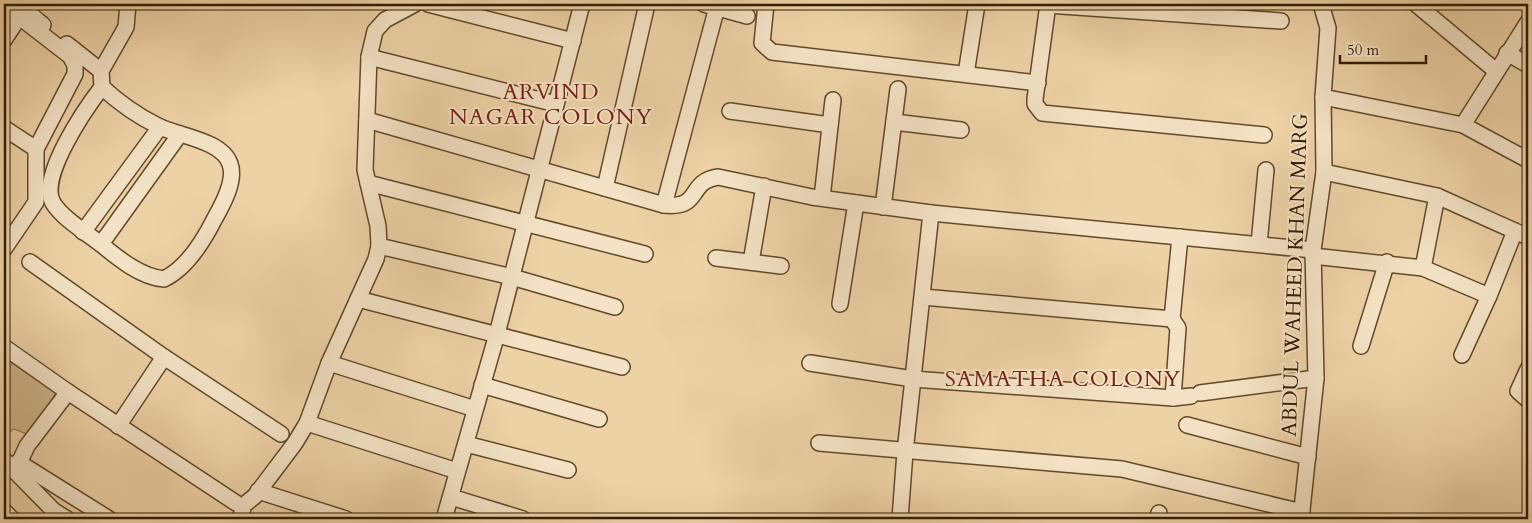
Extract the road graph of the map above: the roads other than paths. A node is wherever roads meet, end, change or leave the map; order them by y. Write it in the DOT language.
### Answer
graph roads {
  1 [pos="28,4"];
  2 [pos="128,4"];
  3 [pos="415,4"];
  4 [pos="428,4"];
  5 [pos="582,4"];
  6 [pos="647,4"];
  7 [pos="766,4"];
  8 [pos="977,4"];
  9 [pos="1321,4"];
  10 [pos="1416,4"];
  11 [pos="4,5"];
  12 [pos="1048,5"];
  13 [pos="711,6"];
  14 [pos="747,16"];
  15 [pos="19,17"];
  16 [pos="1280,21"];
  17 [pos="1528,22"];
  18 [pos="4,40"];
  19 [pos="573,41"];
  20 [pos="1507,53"];
  21 [pos="368,57"];
  22 [pos="1528,65"];
  23 [pos="100,71"];
  24 [pos="1496,71"];
  25 [pos="966,74"];
  26 [pos="1038,84"];
  27 [pos="102,87"];
  28 [pos="898,89"];
  29 [pos="1323,97"];
  30 [pos="833,100"];
  31 [pos="556,104"];
  32 [pos="730,112"];
  33 [pos="367,120"];
  34 [pos="894,122"];
  35 [pos="830,125"];
  36 [pos="1463,125"];
  37 [pos="160,127"];
  38 [pos="4,128"];
  39 [pos="961,130"];
  40 [pos="180,134"];
  41 [pos="1264,135"];
  42 [pos="36,149"];
  43 [pos="1528,160"];
  44 [pos="539,168"];
  45 [pos="1266,170"];
  46 [pos="1324,172"];
  47 [pos="368,184"];
  48 [pos="764,186"];
  49 [pos="605,188"];
  50 [pos="1437,196"];
  51 [pos="822,198"];
  52 [pos="856,203"];
  53 [pos="664,205"];
  54 [pos="883,207"];
  55 [pos="931,213"];
  56 [pos="526,223"];
  57 [pos="83,232"];
  58 [pos="1522,234"];
  59 [pos="1180,237"];
  60 [pos="101,244"];
  61 [pos="1259,244"];
  62 [pos="379,246"];
  63 [pos="4,247"];
  64 [pos="1313,253"];
  65 [pos="644,254"];
  66 [pos="716,258"];
  67 [pos="30,262"];
  68 [pos="751,262"];
  69 [pos="1386,262"];
  70 [pos="781,266"];
  71 [pos="1423,268"];
  72 [pos="512,277"];
  73 [pos="1489,296"];
  74 [pos="923,297"];
  75 [pos="358,299"];
  76 [pos="840,304"];
  77 [pos="615,307"];
  78 [pos="1172,319"];
  79 [pos="497,334"];
  80 [pos="1361,346"];
  81 [pos="4,347"];
  82 [pos="1462,355"];
  83 [pos="164,357"];
  84 [pos="329,363"];
  85 [pos="810,363"];
  86 [pos="622,367"];
  87 [pos="1528,369"];
  88 [pos="1316,378"];
  89 [pos="913,379"];
  90 [pos="482,385"];
  91 [pos="68,392"];
  92 [pos="1173,398"];
  93 [pos="1528,400"];
  94 [pos="475,409"];
  95 [pos="600,419"];
  96 [pos="307,423"];
  97 [pos="1187,425"];
  98 [pos="118,426"];
  99 [pos="281,434"];
  100 [pos="466,444"];
  101 [pos="819,444"];
  102 [pos="905,452"];
  103 [pos="1308,457"];
  104 [pos="14,463"];
  105 [pos="568,470"];
  106 [pos="457,471"];
  107 [pos="258,491"];
  108 [pos="451,497"];
  109 [pos="236,504"];
  110 [pos="4,511"];
  111 [pos="50,515"];
  112 [pos="1301,516"];
  113 [pos="12,519"];
  114 [pos="67,519"];
  115 [pos="109,519"];
  116 [pos="240,519"];
  117 [pos="346,519"];
  118 [pos="444,519"];
  119 [pos="522,519"];
  120 [pos="900,519"];
  1 -- 23 [label="street"];
  2 -- 23 [label="street"];
  3 -- 21 [label="street"];
  4 -- 19 [label="street"];
  5 -- 19 [label="street"];
  6 -- 49 [label="street"];
  7 -- 25 [label="street"];
  8 -- 25 [label="street"];
  9 -- 29 [label="street, ABDUL WAHEED KHAN MARG"];
  10 -- 24 [label="street"];
  11 -- 15 [label="street"];
  12 -- 16 [label="street"];
  12 -- 26 [label="street"];
  13 -- 14 [label="street"];
  13 -- 53 [label="street"];
  15 -- 18 [label="street"];
  15 -- 42 [label="street"];
  17 -- 20 [label="street"];
  19 -- 31 [label="street"];
  20 -- 22 [label="street"];
  20 -- 24 [label="street"];
  21 -- 31 [label="street"];
  21 -- 33 [label="street"];
  23 -- 27 [label="street"];
  24 -- 36 [label="street"];
  25 -- 26 [label="street"];
  26 -- 41 [label="street"];
  27 -- 37 [label="street"];
  27 -- 57 [label="street"];
  28 -- 34 [label="street"];
  29 -- 36 [label="street"];
  29 -- 46 [label="street, ABDUL WAHEED KHAN MARG"];
  30 -- 35 [label="street"];
  31 -- 44 [label="street"];
  32 -- 35 [label="street"];
  33 -- 44 [label="street"];
  33 -- 47 [label="street"];
  34 -- 39 [label="street"];
  34 -- 54 [label="street"];
  35 -- 51 [label="street"];
  36 -- 43 [label="street"];
  37 -- 40 [label="street"];
  37 -- 57 [label="street"];
  38 -- 42 [label="street"];
  40 -- 60 [label="street"];
  40 -- 60 [label="street"];
  42 -- 63 [label="street"];
  44 -- 49 [label="street"];
  44 -- 56 [label="street"];
  45 -- 61 [label="street"];
  46 -- 50 [label="street"];
  46 -- 64 [label="street, ABDUL WAHEED KHAN MARG"];
  47 -- 56 [label="street"];
  47 -- 62 [label="street"];
  48 -- 51 [label="street"];
  48 -- 53 [label="street"];
  48 -- 68 [label="street"];
  49 -- 53 [label="street"];
  50 -- 58 [label="street"];
  50 -- 71 [label="street"];
  51 -- 52 [label="street"];
  52 -- 54 [label="street"];
  52 -- 76 [label="street"];
  54 -- 55 [label="street"];
  55 -- 59 [label="street"];
  55 -- 74 [label="street"];
  56 -- 65 [label="street"];
  56 -- 72 [label="street"];
  57 -- 60 [label="street"];
  58 -- 73 [label="street"];
  59 -- 61 [label="street"];
  59 -- 78 [label="street"];
  61 -- 64 [label="street"];
  62 -- 72 [label="street"];
  62 -- 75 [label="street"];
  64 -- 69 [label="street"];
  64 -- 88 [label="street, ABDUL WAHEED KHAN MARG"];
  66 -- 68 [label="street"];
  67 -- 83 [label="street"];
  68 -- 70 [label="street"];
  69 -- 71 [label="street"];
  69 -- 80 [label="street"];
  71 -- 73 [label="street"];
  72 -- 77 [label="street"];
  72 -- 79 [label="street"];
  73 -- 82 [label="street"];
  74 -- 78 [label="street"];
  74 -- 89 [label="street"];
  75 -- 79 [label="street"];
  75 -- 84 [label="street"];
  78 -- 92 [label="street"];
  79 -- 86 [label="street"];
  79 -- 90 [label="street"];
  81 -- 91 [label="street"];
  83 -- 98 [label="street"];
  83 -- 99 [label="street"];
  84 -- 94 [label="street"];
  84 -- 96 [label="street"];
  85 -- 89 [label="street"];
  87 -- 93 [label="street"];
  88 -- 92 [label="street"];
  88 -- 103 [label="street, ABDUL WAHEED KHAN MARG"];
  89 -- 92 [label="street"];
  89 -- 102 [label="street"];
  90 -- 94 [label="street"];
  90 -- 95 [label="street"];
  91 -- 98 [label="street"];
  91 -- 104 [label="street"];
  94 -- 100 [label="street"];
  96 -- 106 [label="street"];
  96 -- 107 [label="street"];
  97 -- 103 [label="street"];
  98 -- 109 [label="street"];
  100 -- 105 [label="street"];
  100 -- 106 [label="street"];
  101 -- 102 [label="street"];
  102 -- 112 [label="street"];
  102 -- 120 [label="street"];
  103 -- 112 [label="street, ABDUL WAHEED KHAN MARG"];
  104 -- 111 [label="street"];
  104 -- 115 [label="street"];
  106 -- 108 [label="street"];
  107 -- 116 [label="street"];
  107 -- 117 [label="street"];
  108 -- 118 [label="street"];
  108 -- 119 [label="street"];
  110 -- 113 [label="street"];
  111 -- 114 [label="street"];
}
